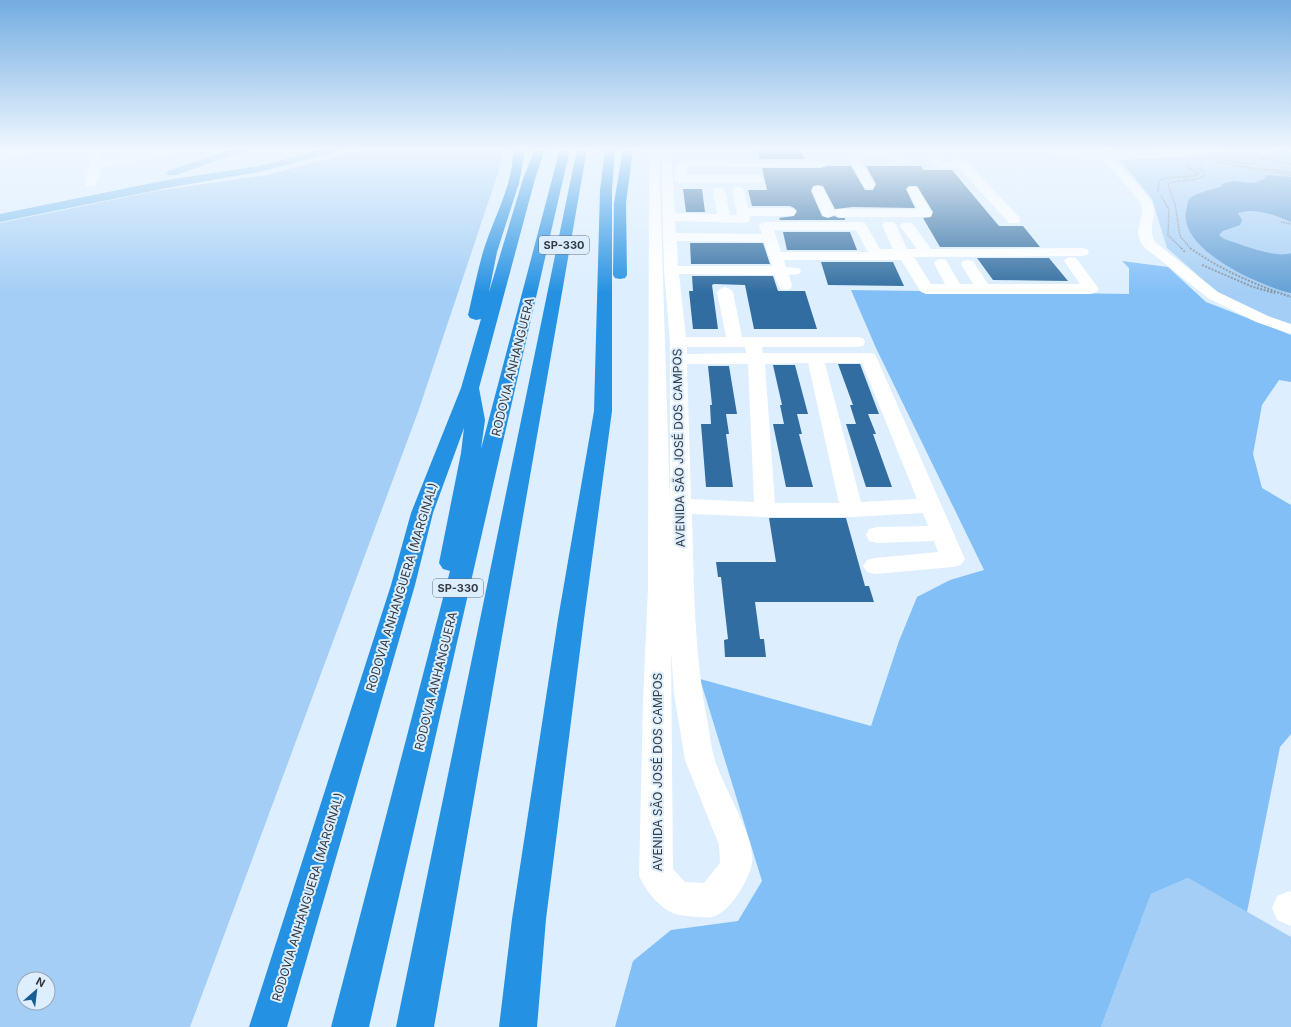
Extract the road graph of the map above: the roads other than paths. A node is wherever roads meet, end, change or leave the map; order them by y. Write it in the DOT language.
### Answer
graph roads {
  1 [pos="66,197"];
  2 [pos="104,197"];
  3 [pos="508,197"];
  4 [pos="524,197"];
  5 [pos="553,197"];
  6 [pos="573,197"];
  7 [pos="606,197"];
  8 [pos="621,197"];
  9 [pos="655,197"];
  10 [pos="671,197"];
  11 [pos="720,197"];
  12 [pos="740,197"];
  13 [pos="821,197"];
  14 [pos="917,197"];
  15 [pos="992,197"];
  16 [pos="1141,197"];
  17 [pos="0,210"];
  18 [pos="744,212"];
  19 [pos="828,213"];
  20 [pos="0,218"];
  21 [pos="724,219"];
  22 [pos="1014,220"];
  23 [pos="889,225"];
  24 [pos="907,226"];
  25 [pos="670,227"];
  26 [pos="1044,237"];
  27 [pos="770,238"];
  28 [pos="902,253"];
  29 [pos="927,253"];
  30 [pos="1058,253"];
  31 [pos="775,256"];
  32 [pos="941,263"];
  33 [pos="968,264"];
  34 [pos="811,265"];
  35 [pos="671,270"];
  36 [pos="781,271"];
  37 [pos="785,286"];
  38 [pos="619,288"];
  39 [pos="955,289"];
  40 [pos="983,289"];
  41 [pos="725,292"];
  42 [pos="618,318"];
  43 [pos="1291,329"];
  44 [pos="734,342"];
  45 [pos="857,342"];
  46 [pos="678,351"];
  47 [pos="754,351"];
  48 [pos="479,352"];
  49 [pos="814,358"];
  50 [pos="470,388"];
  51 [pos="603,411"];
  52 [pos="929,505"];
  53 [pos="680,506"];
  54 [pos="765,510"];
  55 [pos="852,510"];
  56 [pos="942,533"];
  57 [pos="877,535"];
  58 [pos="875,566"];
  59 [pos="407,796"];
  60 [pos="268,1027"];
  61 [pos="350,1027"];
  62 [pos="415,1027"];
  63 [pos="518,1027"];
  1 -- 17 [label="main road"];
  2 -- 20 [label="main road"];
  3 -- 48 [label="highway"];
  4 -- 48 [label="highway, RODOVIA ANHANGUERA (MARGINAL)"];
  5 -- 59 [label="highway, RODOVIA ANHANGUERA / SP-330"];
  6 -- 62 [label="highway, RODOVIA ANHANGUERA / SP-330"];
  7 -- 51 [label="highway"];
  8 -- 38 [label="highway"];
  9 -- 53 [label="street, AVENIDA SÃO JOSÉ DOS CAMPOS"];
  10 -- 25 [label="street, AVENIDA SÃO JOSÉ DOS CAMPOS"];
  11 -- 21 [label="street"];
  12 -- 18 [label="street"];
  13 -- 19 [label="street"];
  14 -- 19 [label="street"];
  15 -- 22 [label="street"];
  16 -- 43 [label="street"];
  18 -- 19 [label="street"];
  18 -- 21 [label="street"];
  21 -- 25 [label="street"];
  23 -- 28 [label="street"];
  24 -- 29 [label="street"];
  25 -- 27 [label="street"];
  25 -- 35 [label="street, AVENIDA SÃO JOSÉ DOS CAMPOS"];
  26 -- 30 [label="street"];
  27 -- 28 [label="street"];
  27 -- 31 [label="street"];
  28 -- 29 [label="street"];
  29 -- 30 [label="street"];
  30 -- 40 [label="street"];
  31 -- 34 [label="street"];
  31 -- 36 [label="street"];
  32 -- 39 [label="street"];
  33 -- 40 [label="street"];
  34 -- 36 [label="street"];
  34 -- 39 [label="street"];
  35 -- 36 [label="street"];
  35 -- 46 [label="street, AVENIDA SÃO JOSÉ DOS CAMPOS"];
  36 -- 37 [label="street"];
  39 -- 40 [label="street"];
  41 -- 44 [label="street"];
  42 -- 51 [label="highway"];
  44 -- 46 [label="street"];
  44 -- 47 [label="street"];
  45 -- 47 [label="street"];
  46 -- 47 [label="street"];
  46 -- 53 [label="street, AVENIDA SÃO JOSÉ DOS CAMPOS"];
  47 -- 49 [label="street"];
  47 -- 54 [label="street"];
  48 -- 50 [label="highway, RODOVIA ANHANGUERA (MARGINAL)"];
  49 -- 52 [label="street"];
  49 -- 55 [label="street"];
  50 -- 59 [label="highway"];
  50 -- 60 [label="highway, RODOVIA ANHANGUERA (MARGINAL)"];
  51 -- 63 [label="highway"];
  52 -- 55 [label="street"];
  52 -- 56 [label="street"];
  53 -- 54 [label="street"];
  54 -- 55 [label="street"];
  56 -- 57 [label="street"];
  56 -- 58 [label="street"];
  59 -- 61 [label="highway, RODOVIA ANHANGUERA / SP-330"];
}
